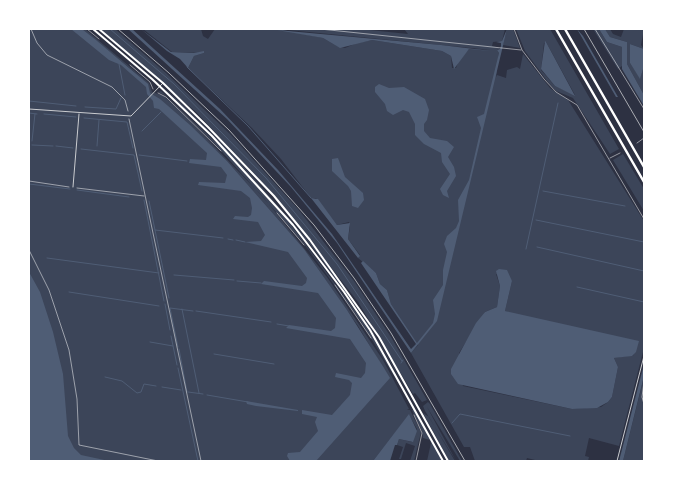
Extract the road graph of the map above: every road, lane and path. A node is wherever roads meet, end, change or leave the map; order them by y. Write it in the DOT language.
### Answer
graph roads {
  1 [pos="31,29"];
  2 [pos="87,29"];
  3 [pos="93,29"];
  4 [pos="99,29"];
  5 [pos="320,29"];
  6 [pos="514,29"];
  7 [pos="556,29"];
  8 [pos="565,29"];
  9 [pos="595,29"];
  10 [pos="102,41"];
  11 [pos="522,50"];
  12 [pos="127,62"];
  13 [pos="163,83"];
  14 [pos="160,86"];
  15 [pos="155,91"];
  16 [pos="29,109"];
  17 [pos="644,110"];
  18 [pos="79,113"];
  19 [pos="128,116"];
  20 [pos="644,138"];
  21 [pos="637,143"];
  22 [pos="222,153"];
  23 [pos="620,153"];
  24 [pos="609,159"];
  25 [pos="644,167"];
  26 [pos="29,181"];
  27 [pos="644,182"];
  28 [pos="73,187"];
  29 [pos="146,197"];
  30 [pos="275,210"];
  31 [pos="644,219"];
  32 [pos="29,250"];
  33 [pos="308,250"];
  34 [pos="332,282"];
  35 [pos="375,344"];
  36 [pos="644,356"];
  37 [pos="410,409"];
  38 [pos="158,461"];
  39 [pos="200,461"];
  40 [pos="416,461"];
  41 [pos="443,461"];
  42 [pos="448,461"];
  43 [pos="617,461"];
  1 -- 19 [label="path"];
  2 -- 10 [label="path"];
  3 -- 14 [label="main road"];
  4 -- 13 [label="main road"];
  5 -- 11 [label="path"];
  6 -- 11 [label="path"];
  7 -- 27 [label="highway"];
  8 -- 25 [label="highway"];
  9 -- 17 [label="path"];
  11 -- 24 [label="path"];
  12 -- 15 [label="path"];
  13 -- 14 [label="street"];
  13 -- 42 [label="main road"];
  14 -- 15 [label="street"];
  14 -- 41 [label="main road"];
  15 -- 19 [label="street"];
  15 -- 22 [label="path"];
  16 -- 18 [label="street"];
  18 -- 19 [label="street"];
  18 -- 28 [label="street"];
  19 -- 29 [label="path"];
  20 -- 21 [label="path"];
  23 -- 24 [label="path"];
  24 -- 31 [label="path"];
  26 -- 28 [label="path"];
  28 -- 29 [label="path"];
  29 -- 39 [label="path"];
  30 -- 33 [label="path"];
  32 -- 38 [label="path"];
  34 -- 35 [label="path"];
  36 -- 43 [label="street"];
  37 -- 40 [label="path"];
}
